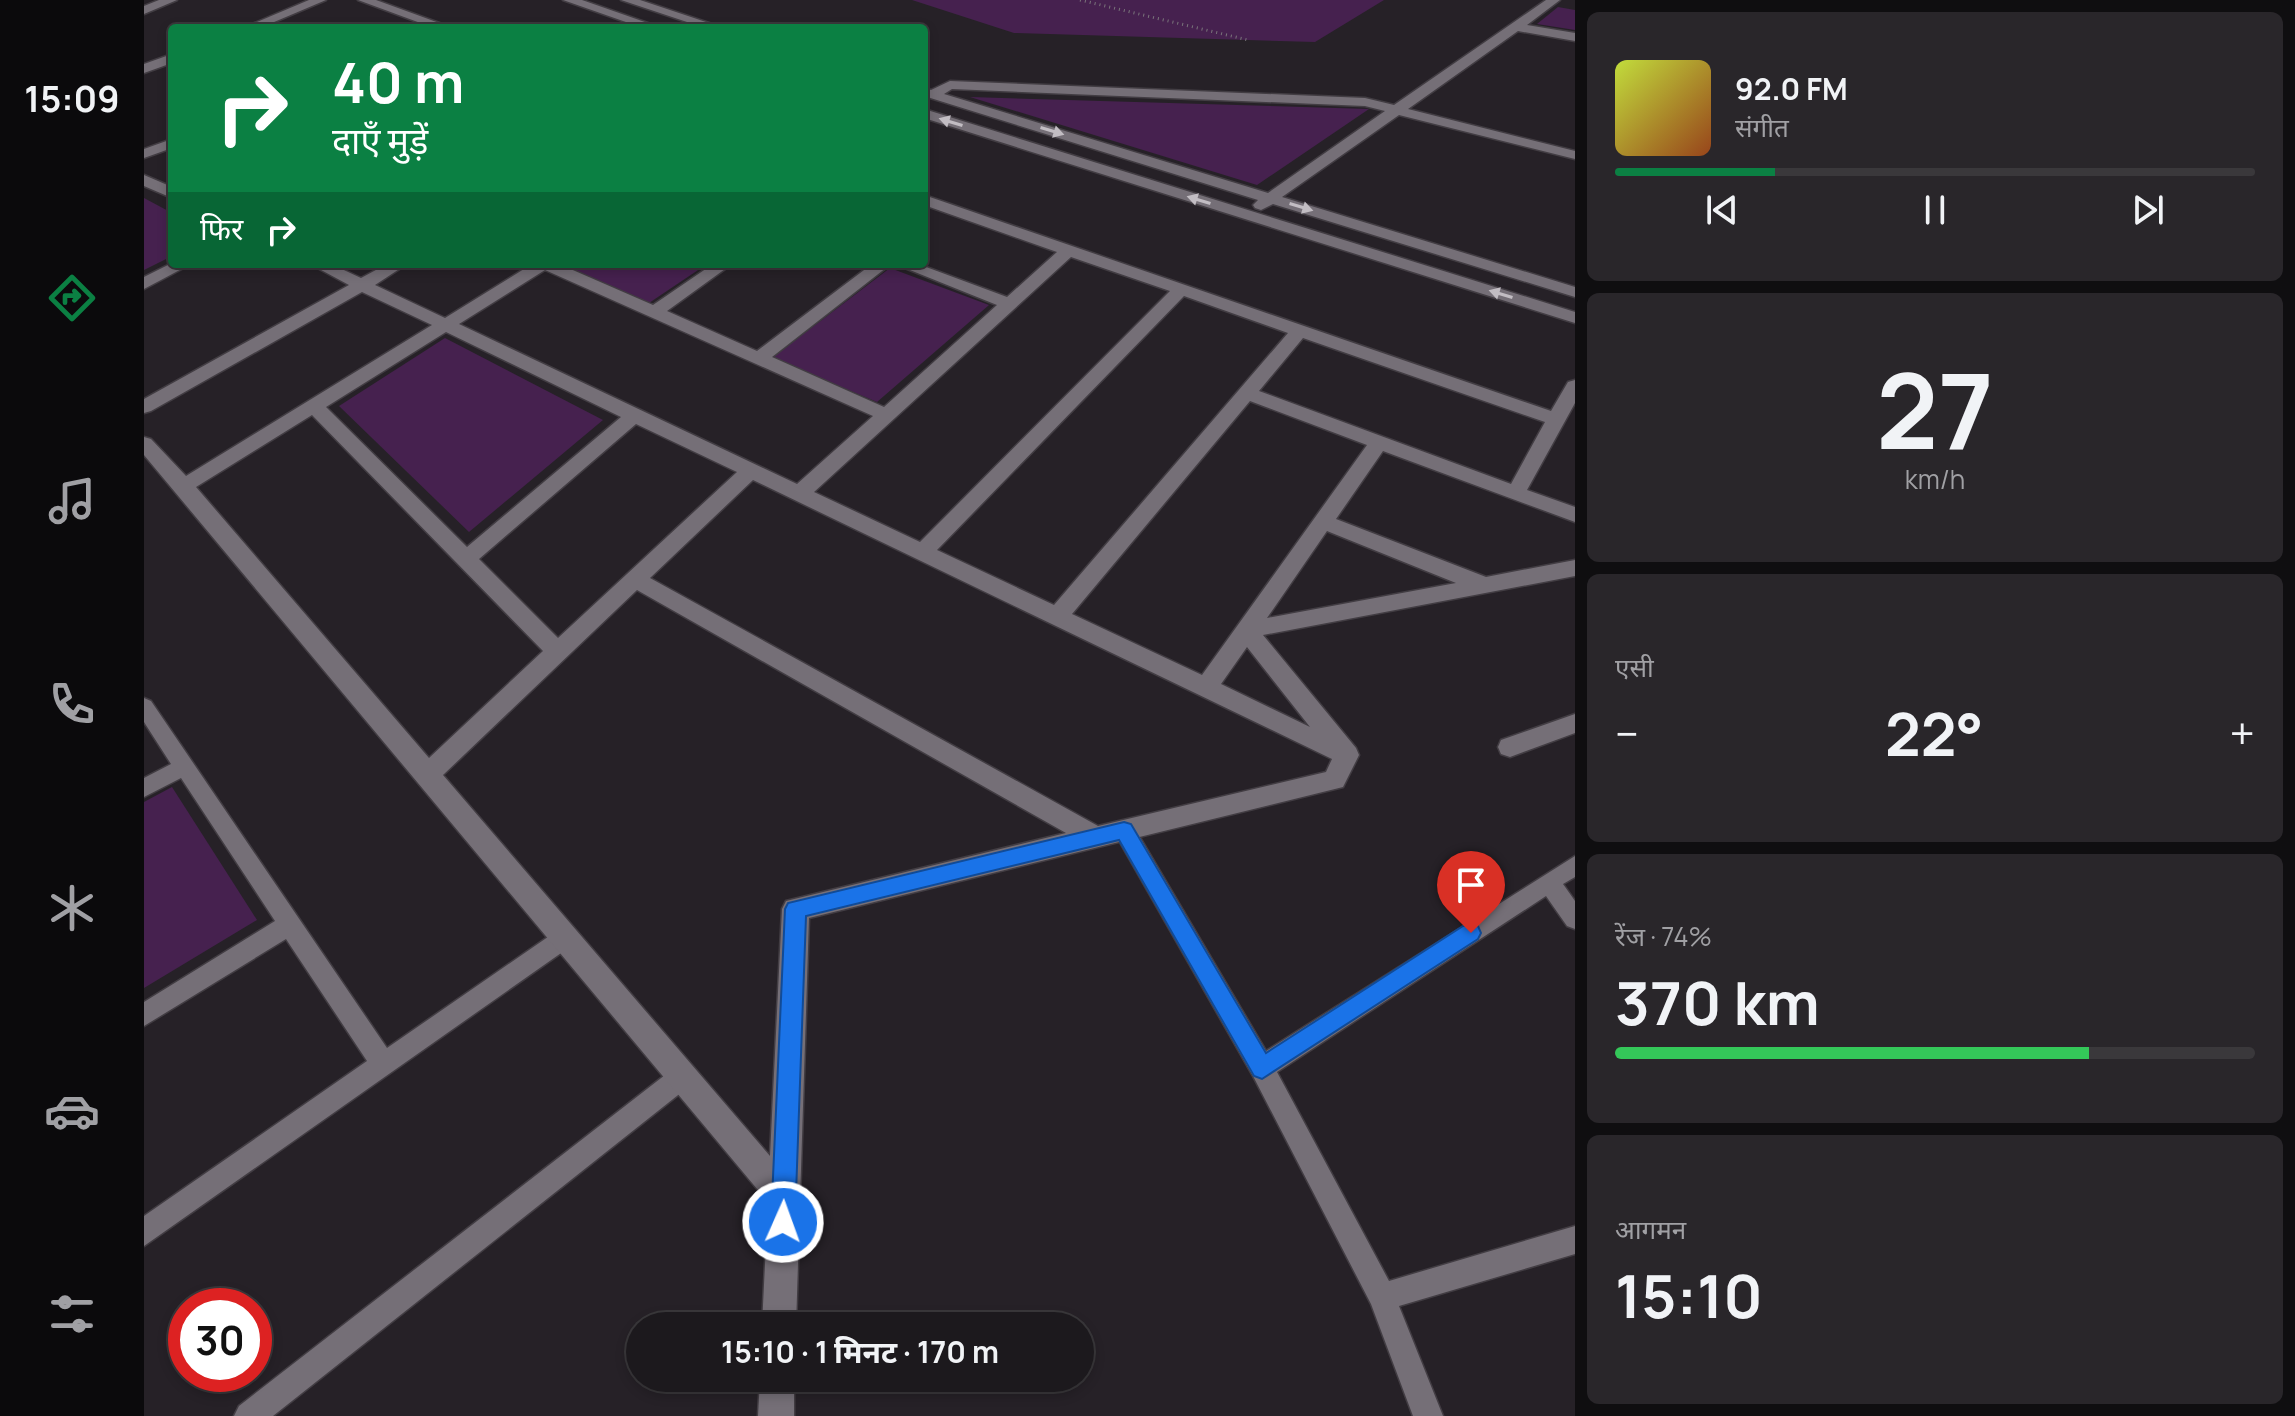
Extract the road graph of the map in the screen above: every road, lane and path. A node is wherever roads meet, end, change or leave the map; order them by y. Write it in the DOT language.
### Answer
graph roads {
  1 [pos="171,0"];
  2 [pos="320,0"];
  3 [pos="364,0"];
  4 [pos="627,0"];
  5 [pos="1080,0"];
  6 [pos="574,1"];
  7 [pos="1557,1"];
  8 [pos="144,10"];
  9 [pos="259,24"];
  10 [pos="432,24"];
  11 [pos="644,24"];
  12 [pos="705,24"];
  13 [pos="1515,27"];
  14 [pos="1575,37"];
  15 [pos="1248,40"];
  16 [pos="168,60"];
  17 [pos="144,69"];
  18 [pos="928,93"];
  19 [pos="1399,108"];
  20 [pos="928,114"];
  21 [pos="168,145"];
  22 [pos="144,154"];
  23 [pos="1575,155"];
  24 [pos="144,180"];
  25 [pos="168,191"];
  26 [pos="1271,198"];
  27 [pos="928,201"];
  28 [pos="1247,215"];
  29 [pos="1069,250"];
  30 [pos="175,268"];
  31 [pos="326,268"];
  32 [pos="392,268"];
  33 [pos="538,268"];
  34 [pos="553,268"];
  35 [pos="718,268"];
  36 [pos="878,268"];
  37 [pos="914,268"];
  38 [pos="144,284"];
  39 [pos="361,285"];
  40 [pos="1182,289"];
  41 [pos="1575,292"];
  42 [pos="1010,304"];
  43 [pos="654,312"];
  44 [pos="1575,318"];
  45 [pos="447,325"];
  46 [pos="1300,330"];
  47 [pos="759,358"];
  48 [pos="1247,393"];
  49 [pos="1573,395"];
  50 [pos="314,406"];
  51 [pos="144,407"];
  52 [pos="635,415"];
  53 [pos="887,415"];
  54 [pos="1557,420"];
  55 [pos="1379,442"];
  56 [pos="144,443"];
  57 [pos="751,470"];
  58 [pos="184,486"];
  59 [pos="1516,492"];
  60 [pos="800,493"];
  61 [pos="1575,515"];
  62 [pos="1323,522"];
  63 [pos="923,552"];
  64 [pos="466,559"];
  65 [pos="1575,568"];
  66 [pos="635,579"];
  67 [pos="1484,585"];
  68 [pos="1057,617"];
  69 [pos="1246,630"];
  70 [pos="558,652"];
  71 [pos="1206,688"];
  72 [pos="144,706"];
  73 [pos="1575,723"];
  74 [pos="1510,747"];
  75 [pos="1347,755"];
  76 [pos="185,766"];
  77 [pos="428,774"];
  78 [pos="144,788"];
  79 [pos="1124,830"];
  80 [pos="1096,837"];
  81 [pos="1575,865"];
  82 [pos="1549,882"];
  83 [pos="1575,919"];
  84 [pos="290,924"];
  85 [pos="566,937"];
  86 [pos="144,1015"];
  87 [pos="384,1065"];
  88 [pos="1262,1068"];
  89 [pos="683,1076"];
  90 [pos="784,1196"];
  91 [pos="144,1232"];
  92 [pos="1575,1240"];
  93 [pos="1382,1297"];
  94 [pos="780,1312"];
  95 [pos="777,1392"];
  96 [pos="249,1416"];
  97 [pos="776,1416"];
  98 [pos="1428,1416"];
  1 -- 8 [label="street"];
  2 -- 9 [label="street"];
  3 -- 10 [label="street"];
  4 -- 12 [label="street"];
  5 -- 15 [label="path"];
  6 -- 11 [label="street"];
  7 -- 13 [label="street"];
  13 -- 14 [label="street"];
  13 -- 19 [label="street"];
  16 -- 17 [label="street"];
  18 -- 19 [label="street"];
  18 -- 26 [label="street, one-way"];
  19 -- 23 [label="street"];
  19 -- 26 [label="street"];
  28 -- 20 [label="street, one-way"];
  21 -- 22 [label="street"];
  24 -- 25 [label="street"];
  26 -- 28 [label="street"];
  26 -- 41 [label="street, one-way"];
  27 -- 29 [label="street"];
  44 -- 28 [label="street, one-way"];
  29 -- 40 [label="street"];
  29 -- 42 [label="street"];
  30 -- 38 [label="street"];
  31 -- 39 [label="street"];
  32 -- 39 [label="street"];
  33 -- 45 [label="street"];
  34 -- 43 [label="street"];
  35 -- 43 [label="street"];
  36 -- 47 [label="street"];
  37 -- 42 [label="street"];
  39 -- 45 [label="street"];
  39 -- 51 [label="street"];
  40 -- 46 [label="street"];
  40 -- 63 [label="street"];
  42 -- 53 [label="street"];
  43 -- 47 [label="street"];
  45 -- 50 [label="street"];
  45 -- 52 [label="street"];
  46 -- 48 [label="street"];
  46 -- 54 [label="street"];
  47 -- 53 [label="street"];
  48 -- 55 [label="street"];
  48 -- 68 [label="street"];
  49 -- 54 [label="street"];
  50 -- 58 [label="street"];
  50 -- 64 [label="street"];
  52 -- 57 [label="street"];
  52 -- 64 [label="street"];
  53 -- 60 [label="street"];
  54 -- 59 [label="street"];
  55 -- 59 [label="street"];
  55 -- 62 [label="street"];
  56 -- 58 [label="street"];
  57 -- 60 [label="street"];
  57 -- 66 [label="street"];
  58 -- 77 [label="street"];
  59 -- 61 [label="street"];
  60 -- 63 [label="street"];
  62 -- 67 [label="street"];
  62 -- 69 [label="street"];
  63 -- 68 [label="street"];
  64 -- 70 [label="street"];
  65 -- 67 [label="street"];
  66 -- 70 [label="street"];
  66 -- 80 [label="street"];
  67 -- 69 [label="street"];
  68 -- 71 [label="street"];
  69 -- 71 [label="street"];
  69 -- 75 [label="street"];
  70 -- 77 [label="street"];
  71 -- 75 [label="street"];
  72 -- 76 [label="lane"];
  73 -- 74 [label="street"];
  75 -- 79 [label="street"];
  76 -- 78 [label="lane"];
  76 -- 84 [label="lane"];
  77 -- 85 [label="street"];
  79 -- 80 [label="street"];
  79 -- 88 [label="lane"];
  80 -- 90 [label="street"];
  81 -- 82 [label="lane"];
  82 -- 83 [label="lane"];
  82 -- 88 [label="lane"];
  84 -- 86 [label="lane"];
  84 -- 87 [label="lane"];
  85 -- 87 [label="lane"];
  85 -- 89 [label="street"];
  87 -- 91 [label="lane"];
  88 -- 93 [label="lane"];
  89 -- 90 [label="street"];
  89 -- 96 [label="lane"];
  90 -- 94 [label="street"];
  92 -- 93 [label="lane"];
  93 -- 98 [label="lane"];
  95 -- 97 [label="street"];
}
